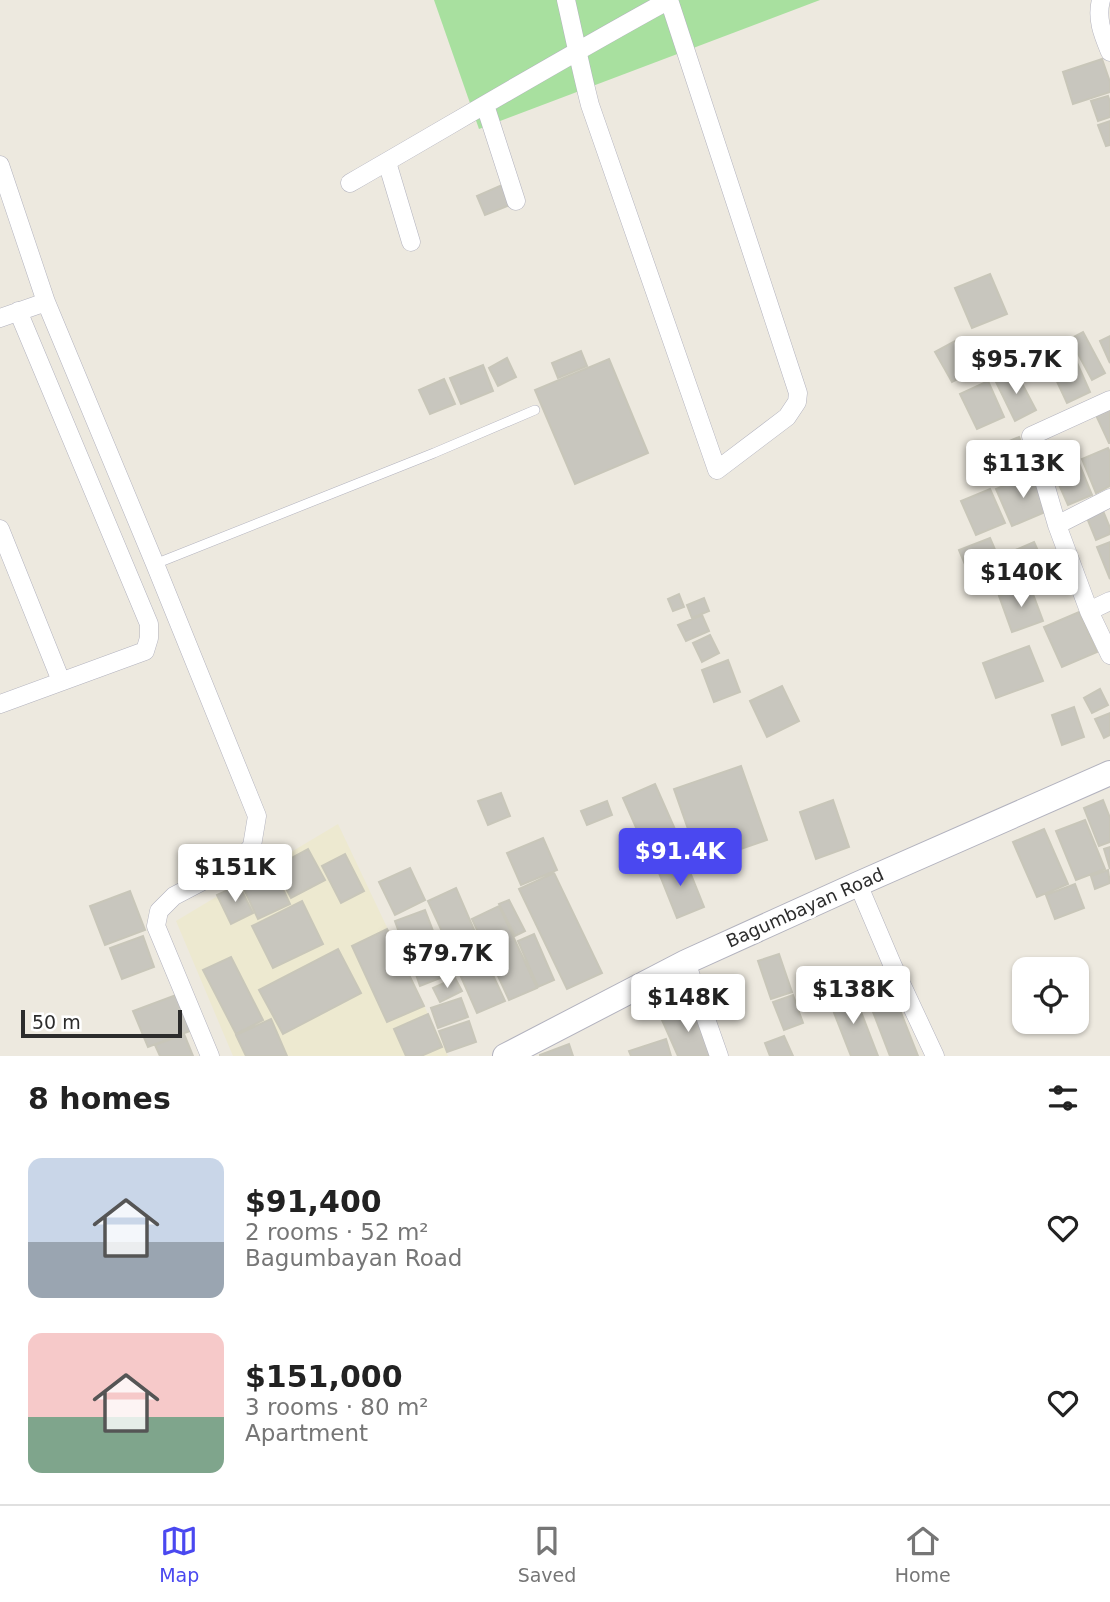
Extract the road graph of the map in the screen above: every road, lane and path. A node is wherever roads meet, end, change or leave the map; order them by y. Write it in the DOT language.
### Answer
graph roads {
  1 [pos="566,0"];
  2 [pos="1101,0"];
  3 [pos="578,50"];
  4 [pos="1110,52"];
  5 [pos="485,105"];
  6 [pos="387,162"];
  7 [pos="0,165"];
  8 [pos="349,183"];
  9 [pos="516,201"];
  10 [pos="411,242"];
  11 [pos="46,302"];
  12 [pos="18,312"];
  13 [pos="0,318"];
  14 [pos="1110,400"];
  15 [pos="535,410"];
  16 [pos="1110,498"];
  17 [pos="1056,525"];
  18 [pos="0,529"];
  19 [pos="155,564"];
  20 [pos="1110,601"];
  21 [pos="1089,611"];
  22 [pos="1110,655"];
  23 [pos="61,681"];
  24 [pos="0,704"];
  25 [pos="1110,773"];
  26 [pos="858,884"];
  27 [pos="686,962"];
  28 [pos="533,1049"];
  29 [pos="210,1056"];
  30 [pos="505,1056"];
  31 [pos="719,1056"];
  32 [pos="935,1056"];
  1 -- 3 [label="street"];
  2 -- 4 [label="street"];
  3 -- 3 [label="street"];
  3 -- 5 [label="street"];
  5 -- 6 [label="street"];
  5 -- 9 [label="street"];
  6 -- 8 [label="street"];
  6 -- 10 [label="street"];
  7 -- 11 [label="street"];
  11 -- 12 [label="street"];
  11 -- 19 [label="street"];
  12 -- 13 [label="street"];
  12 -- 23 [label="street"];
  14 -- 17 [label="street"];
  15 -- 19 [label="lane"];
  16 -- 17 [label="street"];
  17 -- 21 [label="street"];
  18 -- 23 [label="street"];
  19 -- 29 [label="street"];
  20 -- 21 [label="street"];
  21 -- 22 [label="street"];
  23 -- 24 [label="street"];
  25 -- 26 [label="street, Bagumbayan Road"];
  26 -- 27 [label="street, Bagumbayan Road"];
  26 -- 32 [label="street"];
  27 -- 28 [label="street, Bagumbayan Road"];
  27 -- 31 [label="street"];
  28 -- 30 [label="street, Bagumbayan Road"];
}
